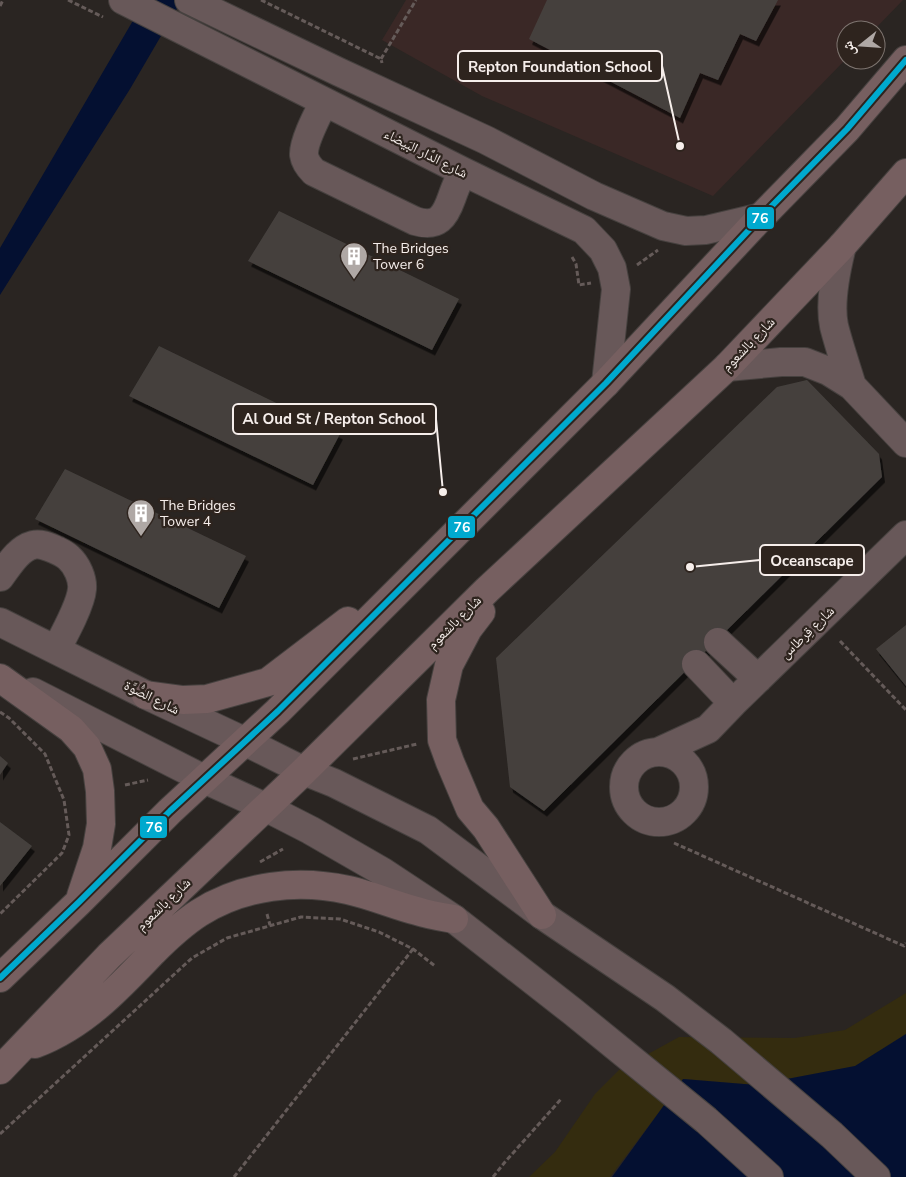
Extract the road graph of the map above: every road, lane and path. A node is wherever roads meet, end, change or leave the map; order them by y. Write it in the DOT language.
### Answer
graph roads {
  1 [pos="3,0"];
  2 [pos="123,0"];
  3 [pos="188,0"];
  4 [pos="261,0"];
  5 [pos="416,0"];
  6 [pos="0,6"];
  7 [pos="282,10"];
  8 [pos="381,58"];
  9 [pos="906,60"];
  10 [pos="324,102"];
  11 [pos="462,171"];
  12 [pos="906,173"];
  13 [pos="761,217"];
  14 [pos="842,246"];
  15 [pos="663,247"];
  16 [pos="633,267"];
  17 [pos="727,367"];
  18 [pos="606,383"];
  19 [pos="852,386"];
  20 [pos="906,443"];
  21 [pos="906,535"];
  22 [pos="425,563"];
  23 [pos="510,568"];
  24 [pos="0,577"];
  25 [pos="0,622"];
  26 [pos="840,641"];
  27 [pos="718,642"];
  28 [pos="56,650"];
  29 [pos="696,664"];
  30 [pos="0,677"];
  31 [pos="758,679"];
  32 [pos="146,694"];
  33 [pos="733,703"];
  34 [pos="906,710"];
  35 [pos="0,712"];
  36 [pos="708,729"];
  37 [pos="244,741"];
  38 [pos="418,744"];
  39 [pos="658,752"];
  40 [pos="352,759"];
  41 [pos="304,771"];
  42 [pos="204,779"];
  43 [pos="149,780"];
  44 [pos="124,786"];
  45 [pos="695,788"];
  46 [pos="265,807"];
  47 [pos="674,843"];
  48 [pos="283,849"];
  49 [pos="255,864"];
  50 [pos="80,902"];
  51 [pos="0,914"];
  52 [pos="542,915"];
  53 [pos="454,919"];
  54 [pos="906,943"];
  55 [pos="413,949"];
  56 [pos="435,966"];
  57 [pos="0,978"];
  58 [pos="20,1050"];
  59 [pos="0,1070"];
  60 [pos="562,1098"];
  61 [pos="0,1134"];
  62 [pos="234,1177"];
  63 [pos="493,1177"];
  64 [pos="769,1177"];
  65 [pos="876,1177"];
  1 -- 6 [label="path"];
  2 -- 10 [label="street, شارع الدَّار البَيضاء"];
  3 -- 13 [label="street"];
  4 -- 7 [label="path"];
  5 -- 8 [label="path"];
  9 -- 13 [label="main road"];
  10 -- 11 [label="street, شارع الدَّار البَيضاء"];
  10 -- 11 [label="street"];
  11 -- 18 [label="street, شارع الدَّار البَيضاء"];
  12 -- 14 [label="main road, شارع بالشعوم"];
  13 -- 18 [label="main road"];
  14 -- 17 [label="main road, شارع بالشعوم"];
  14 -- 19 [label="street"];
  15 -- 16 [label="path"];
  17 -- 19 [label="street"];
  17 -- 23 [label="main road, شارع بالشعوم"];
  18 -- 22 [label="main road"];
  19 -- 20 [label="street"];
  21 -- 31 [label="street, شارع قِرطاس"];
  22 -- 32 [label="main road"];
  22 -- 37 [label="main road"];
  23 -- 41 [label="main road, شارع بالشعوم"];
  23 -- 52 [label="main road"];
  24 -- 28 [label="street"];
  25 -- 28 [label="street, شارع الصُّوَّة"];
  26 -- 34 [label="path"];
  27 -- 31 [label="street"];
  28 -- 32 [label="street, شارع الصُّوَّة"];
  29 -- 33 [label="street"];
  30 -- 42 [label="street"];
  30 -- 50 [label="main road"];
  31 -- 33 [label="street, شارع قِرطاس"];
  32 -- 37 [label="street, شارع الصُّوَّة"];
  33 -- 36 [label="street, شارع قِرطاس"];
  35 -- 51 [label="path"];
  36 -- 39 [label="street, شارع قِرطاس"];
  36 -- 45 [label="street"];
  37 -- 41 [label="street, شارع الصُّوَّة"];
  37 -- 42 [label="main road"];
  38 -- 40 [label="path"];
  39 -- 45 [label="street"];
  39 -- 45 [label="street"];
  41 -- 46 [label="main road, شارع بالشعوم"];
  41 -- 52 [label="street, شارع الصُّوَّة"];
  42 -- 46 [label="street"];
  42 -- 50 [label="main road"];
  43 -- 44 [label="path"];
  46 -- 53 [label="street"];
  46 -- 58 [label="main road, شارع بالشعوم"];
  47 -- 54 [label="path"];
  48 -- 49 [label="path"];
  50 -- 57 [label="main road"];
  52 -- 65 [label="street, شارع الصُّوَّة"];
  53 -- 58 [label="main road"];
  53 -- 64 [label="street"];
  55 -- 56 [label="path"];
  55 -- 61 [label="path"];
  55 -- 62 [label="path"];
  58 -- 59 [label="main road, شارع بالشعوم"];
  60 -- 63 [label="path"];
}
